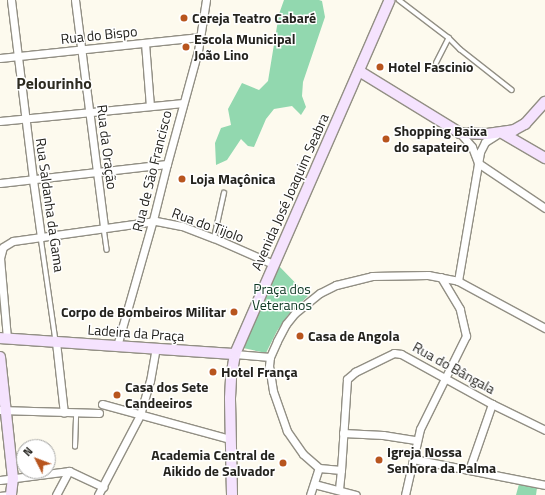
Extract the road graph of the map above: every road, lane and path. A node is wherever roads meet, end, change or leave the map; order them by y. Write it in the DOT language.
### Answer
graph roads {
  1 [pos="11,0"];
  2 [pos="75,0"];
  3 [pos="204,0"];
  4 [pos="390,0"];
  5 [pos="399,0"];
  6 [pos="200,37"];
  7 [pos="449,38"];
  8 [pos="145,43"];
  9 [pos="81,49"];
  10 [pos="18,56"];
  11 [pos="0,58"];
  12 [pos="436,63"];
  13 [pos="359,71"];
  14 [pos="512,90"];
  15 [pos="545,102"];
  16 [pos="183,103"];
  17 [pos="150,106"];
  18 [pos="90,111"];
  19 [pos="25,118"];
  20 [pos="0,120"];
  21 [pos="525,124"];
  22 [pos="460,133"];
  23 [pos="502,133"];
  24 [pos="524,146"];
  25 [pos="545,158"];
  26 [pos="478,163"];
  27 [pos="166,164"];
  28 [pos="98,173"];
  29 [pos="33,180"];
  30 [pos="0,183"];
  31 [pos="224,194"];
  32 [pos="545,208"];
  33 [pos="153,220"];
  34 [pos="104,227"];
  35 [pos="41,237"];
  36 [pos="214,238"];
  37 [pos="107,250"];
  38 [pos="0,258"];
  39 [pos="273,264"];
  40 [pos="440,277"];
  41 [pos="458,282"];
  42 [pos="545,328"];
  43 [pos="3,338"];
  44 [pos="56,342"];
  45 [pos="117,346"];
  46 [pos="156,348"];
  47 [pos="235,354"];
  48 [pos="0,357"];
  49 [pos="270,357"];
  50 [pos="446,378"];
  51 [pos="102,404"];
  52 [pos="492,404"];
  53 [pos="3,410"];
  54 [pos="64,413"];
  55 [pos="76,413"];
  56 [pos="99,413"];
  57 [pos="140,415"];
  58 [pos="545,430"];
  59 [pos="343,433"];
  60 [pos="230,439"];
  61 [pos="416,440"];
  62 [pos="76,447"];
  63 [pos="413,459"];
  64 [pos="319,468"];
  65 [pos="341,470"];
  66 [pos="469,470"];
  67 [pos="69,471"];
  68 [pos="13,478"];
  69 [pos="0,480"];
  70 [pos="314,484"];
  71 [pos="545,485"];
  72 [pos="103,487"];
  73 [pos="338,490"];
  74 [pos="11,494"];
  75 [pos="0,495"];
  76 [pos="56,495"];
  77 [pos="98,495"];
  78 [pos="232,495"];
  79 [pos="310,495"];
  80 [pos="356,495"];
  81 [pos="405,495"];
  1 -- 10 [label="street, Rua Saldanha da Gama"];
  2 -- 9 [label="street, Rua da Oração"];
  3 -- 6 [label="street, Rua de São Francisco"];
  4 -- 13 [label="main road, Avenida José Joaquim Seabra"];
  5 -- 7 [label="lane"];
  6 -- 8 [label="street, Rua do Bispo"];
  6 -- 16 [label="street, Rua de São Francisco"];
  7 -- 12 [label="lane"];
  7 -- 14 [label="lane"];
  8 -- 9 [label="street, Rua do Bispo"];
  8 -- 17 [label="street"];
  9 -- 10 [label="street, Rua do Bispo"];
  9 -- 18 [label="street, Rua da Oração"];
  10 -- 11 [label="street, Rua do Bispo"];
  10 -- 19 [label="street, Rua Saldanha da Gama"];
  13 -- 22 [label="main road"];
  13 -- 39 [label="main road, Avenida José Joaquim Seabra"];
  15 -- 21 [label="main road"];
  16 -- 17 [label="street"];
  16 -- 27 [label="street, Rua de São Francisco"];
  17 -- 18 [label="street"];
  18 -- 19 [label="street"];
  18 -- 28 [label="street, Rua da Oração"];
  19 -- 20 [label="street"];
  19 -- 29 [label="street, Rua Saldanha da Gama"];
  21 -- 23 [label="main road"];
  21 -- 24 [label="main road"];
  22 -- 23 [label="main road"];
  22 -- 26 [label="street"];
  23 -- 24 [label="main road"];
  23 -- 26 [label="street"];
  24 -- 25 [label="main road"];
  26 -- 32 [label="street"];
  26 -- 41 [label="street"];
  27 -- 28 [label="street"];
  27 -- 33 [label="street, Rua de São Francisco"];
  28 -- 29 [label="street"];
  28 -- 34 [label="street, Rua da Oração"];
  29 -- 30 [label="street"];
  29 -- 35 [label="street, Rua Saldanha da Gama"];
  31 -- 36 [label="lane"];
  33 -- 34 [label="street, Rua do Tijolo"];
  33 -- 36 [label="street, Rua do Tijolo"];
  33 -- 45 [label="street, Rua de São Francisco"];
  34 -- 35 [label="street, Rua do Tijolo"];
  34 -- 37 [label="lane, Rua da Oração"];
  35 -- 38 [label="street, Rua do Tijolo"];
  35 -- 44 [label="lane, Rua Saldanha da Gama"];
  36 -- 39 [label="street, Rua do Tijolo"];
  38 -- 43 [label="street"];
  39 -- 47 [label="main road, Avenida José Joaquim Seabra"];
  40 -- 41 [label="street"];
  40 -- 49 [label="street"];
  40 -- 50 [label="street"];
  41 -- 42 [label="street"];
  43 -- 44 [label="main road, Ladeira da Praça"];
  44 -- 45 [label="main road, Ladeira da Praça"];
  44 -- 54 [label="street, Rua Saldanha da Gama"];
  45 -- 46 [label="main road, Ladeira da Praça"];
  46 -- 47 [label="main road, Ladeira da Praça"];
  46 -- 57 [label="street"];
  47 -- 49 [label="street, Ladeira da Praça"];
  47 -- 60 [label="main road, Avenida José Joaquim Seabra"];
  48 -- 53 [label="main road"];
  49 -- 64 [label="street"];
  50 -- 52 [label="street, Rua do Bângala"];
  50 -- 59 [label="street, Rua do Bângala"];
  50 -- 61 [label="street"];
  51 -- 57 [label="street"];
  52 -- 58 [label="street, Rua do Bângala"];
  52 -- 66 [label="street"];
  53 -- 54 [label="street"];
  53 -- 68 [label="main road"];
  54 -- 55 [label="street"];
  55 -- 56 [label="street"];
  55 -- 62 [label="lane"];
  57 -- 60 [label="street"];
  57 -- 72 [label="street"];
  59 -- 61 [label="street"];
  59 -- 65 [label="street, Rua do Bângala"];
  60 -- 78 [label="main road, Avenida José Joaquim Seabra"];
  61 -- 63 [label="street"];
  63 -- 66 [label="street"];
  63 -- 81 [label="street"];
  64 -- 65 [label="street"];
  64 -- 70 [label="street"];
  65 -- 73 [label="street, Rua do Bângala"];
  66 -- 71 [label="street"];
  67 -- 68 [label="street"];
  67 -- 72 [label="street"];
  67 -- 76 [label="street"];
  68 -- 69 [label="street"];
  68 -- 74 [label="main road"];
  70 -- 73 [label="street"];
  70 -- 79 [label="street"];
  72 -- 77 [label="street"];
  73 -- 80 [label="street"];
  74 -- 75 [label="lane"];
}
